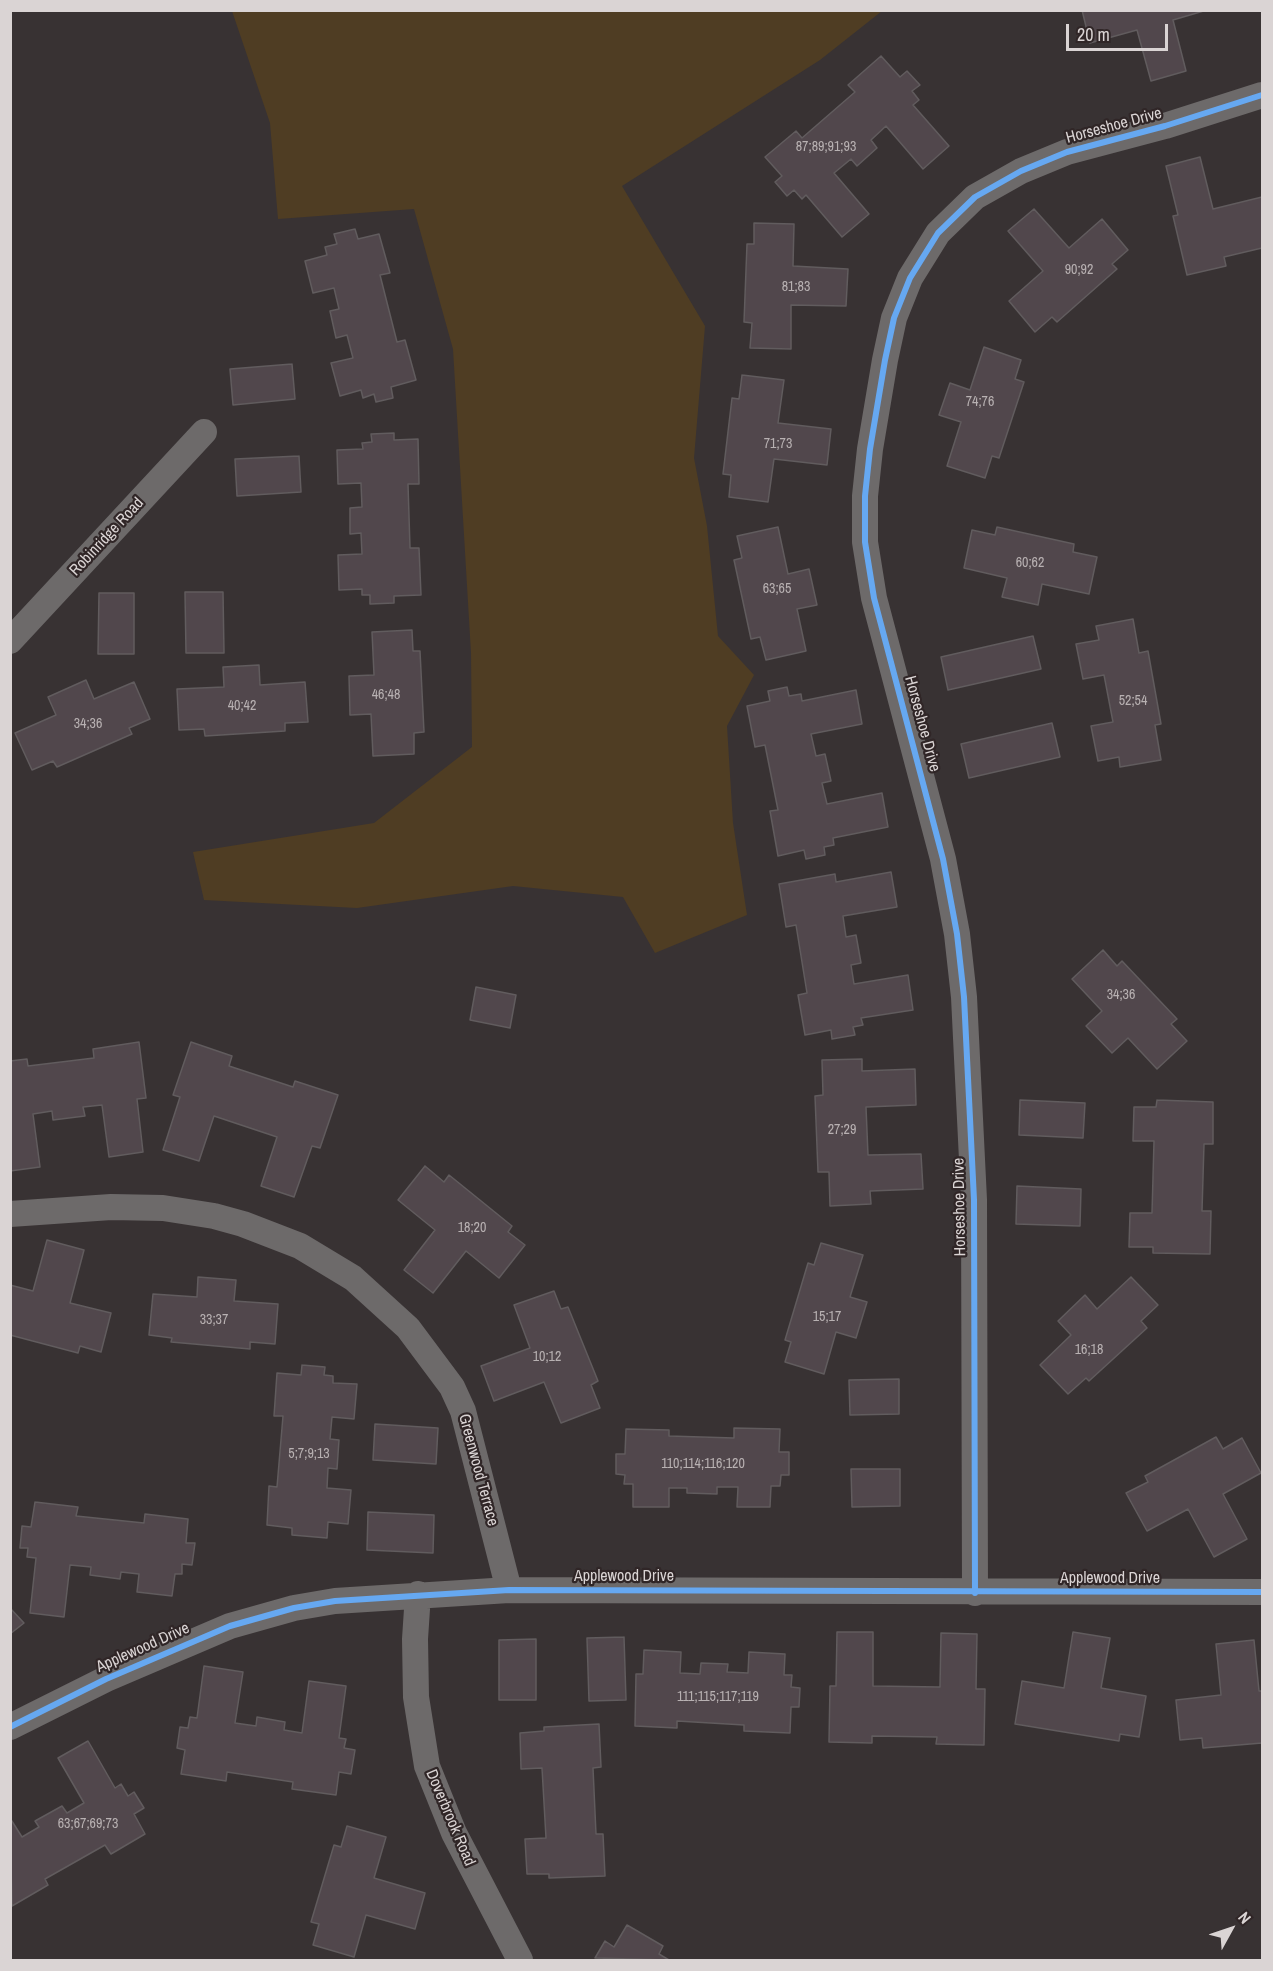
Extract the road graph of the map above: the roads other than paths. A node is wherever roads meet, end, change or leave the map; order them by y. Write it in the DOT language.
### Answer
graph roads {
  1 [pos="1263,95"];
  2 [pos="204,432"];
  3 [pos="10,641"];
  4 [pos="10,1214"];
  5 [pos="509,1590"];
  6 [pos="1263,1592"];
  7 [pos="975,1593"];
  8 [pos="418,1594"];
  9 [pos="10,1727"];
  10 [pos="520,1960"];
  1 -- 7 [label="street, Horseshoe Drive"];
  2 -- 3 [label="street, Robinridge Road"];
  4 -- 5 [label="street, Greenwood Terrace"];
  5 -- 7 [label="street, Applewood Drive"];
  5 -- 8 [label="street, Applewood Drive"];
  6 -- 7 [label="street, Applewood Drive"];
  8 -- 9 [label="street, Applewood Drive"];
  8 -- 10 [label="street, Doverbrook Road"];
}
